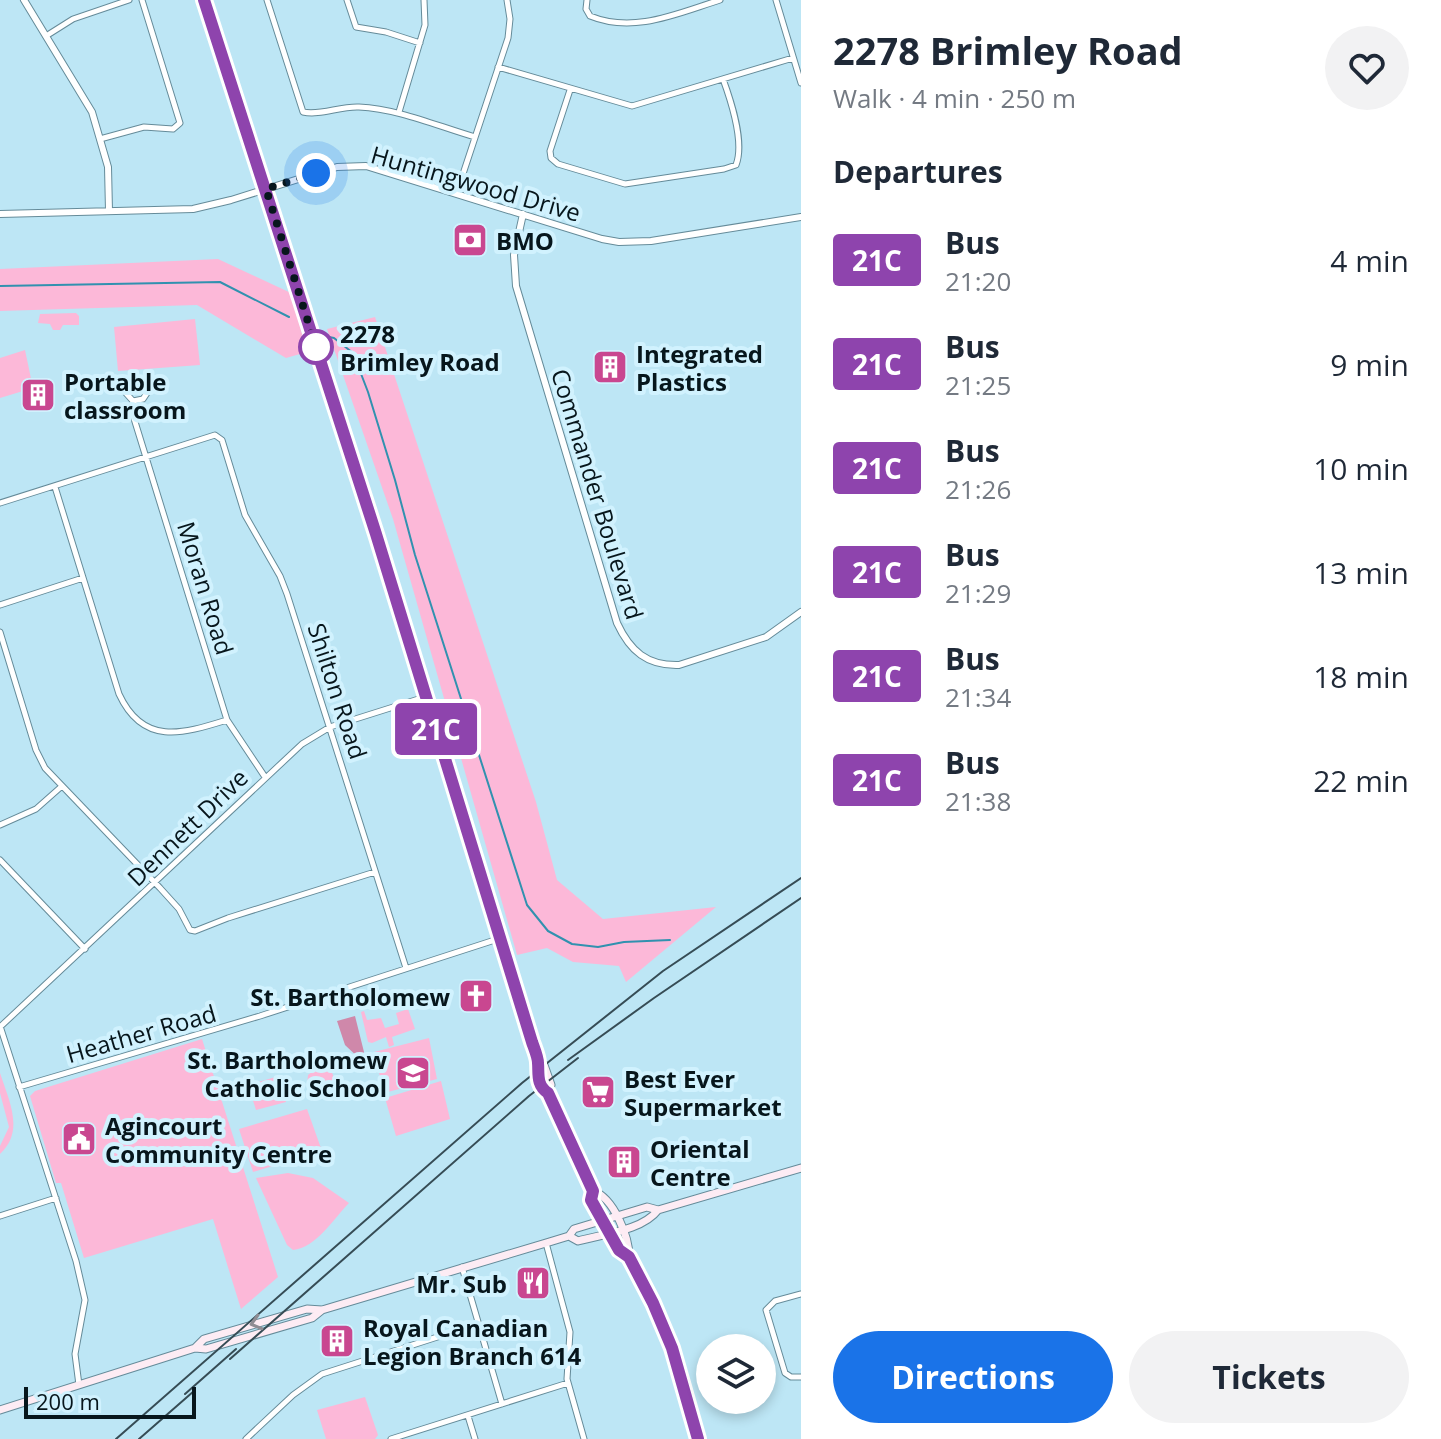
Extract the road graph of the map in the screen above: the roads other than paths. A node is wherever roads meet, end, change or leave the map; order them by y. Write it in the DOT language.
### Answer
graph roads {
  1 [pos="24,0"];
  2 [pos="129,0"];
  3 [pos="142,0"];
  4 [pos="204,0"];
  5 [pos="267,0"];
  6 [pos="347,0"];
  7 [pos="424,0"];
  8 [pos="507,0"];
  9 [pos="587,0"];
  10 [pos="720,0"];
  11 [pos="776,0"];
  12 [pos="46,36"];
  13 [pos="420,43"];
  14 [pos="793,58"];
  15 [pos="498,67"];
  16 [pos="723,79"];
  17 [pos="801,83"];
  18 [pos="570,90"];
  19 [pos="399,112"];
  20 [pos="475,137"];
  21 [pos="100,139"];
  22 [pos="266,189"];
  23 [pos="457,192"];
  24 [pos="109,211"];
  25 [pos="0,214"];
  26 [pos="523,214"];
  27 [pos="801,217"];
  28 [pos="133,401"];
  29 [pos="146,458"];
  30 [pos="55,487"];
  31 [pos="0,503"];
  32 [pos="83,578"];
  33 [pos="0,605"];
  34 [pos="801,612"];
  35 [pos="0,632"];
  36 [pos="425,697"];
  37 [pos="227,720"];
  38 [pos="330,727"];
  39 [pos="266,777"];
  40 [pos="62,786"];
  41 [pos="0,825"];
  42 [pos="0,860"];
  43 [pos="375,872"];
  44 [pos="155,882"];
  45 [pos="501,938"];
  46 [pos="85,949"];
  47 [pos="406,968"];
  48 [pos="0,1027"];
  49 [pos="19,1087"];
  50 [pos="801,1168"];
  51 [pos="593,1191"];
  52 [pos="56,1198"];
  53 [pos="658,1210"];
  54 [pos="0,1216"];
  55 [pos="617,1217"];
  56 [pos="604,1221"];
  57 [pos="622,1229"];
  58 [pos="610,1232"];
  59 [pos="569,1236"];
  60 [pos="546,1243"];
  61 [pos="629,1257"];
  62 [pos="462,1267"];
  63 [pos="801,1294"];
  64 [pos="478,1324"];
  65 [pos="801,1377"];
  66 [pos="568,1383"];
  67 [pos="79,1385"];
  68 [pos="502,1404"];
  69 [pos="0,1410"];
  70 [pos="468,1416"];
  71 [pos="246,1439"];
  72 [pos="391,1439"];
  73 [pos="475,1439"];
  74 [pos="584,1439"];
  75 [pos="698,1439"];
  1 -- 12 [label="street"];
  2 -- 12 [label="street"];
  3 -- 21 [label="street"];
  4 -- 22 [label="main road"];
  5 -- 19 [label="street"];
  6 -- 13 [label="street"];
  7 -- 13 [label="street"];
  8 -- 15 [label="street"];
  9 -- 10 [label="street"];
  11 -- 14 [label="street"];
  12 -- 21 [label="street"];
  13 -- 19 [label="street"];
  14 -- 16 [label="street"];
  14 -- 17 [label="street"];
  15 -- 18 [label="street"];
  15 -- 20 [label="street"];
  16 -- 18 [label="street"];
  16 -- 18 [label="street"];
  19 -- 20 [label="street"];
  20 -- 23 [label="street"];
  21 -- 24 [label="street"];
  22 -- 23 [label="street, Huntingwood Drive"];
  22 -- 24 [label="street, Huntingwood Drive"];
  22 -- 36 [label="main road"];
  23 -- 26 [label="street, Huntingwood Drive"];
  24 -- 25 [label="street, Huntingwood Drive"];
  26 -- 27 [label="street, Huntingwood Drive"];
  26 -- 34 [label="street, Commander Boulevard"];
  28 -- 28 [label="street, Moran Road"];
  28 -- 29 [label="street, Moran Road"];
  29 -- 30 [label="street"];
  29 -- 37 [label="street, Moran Road"];
  29 -- 38 [label="street, Shilton Road"];
  30 -- 31 [label="street"];
  30 -- 32 [label="street"];
  32 -- 33 [label="street"];
  32 -- 37 [label="street"];
  35 -- 40 [label="street"];
  36 -- 38 [label="street, Dennett Drive"];
  36 -- 45 [label="main road"];
  37 -- 39 [label="street, Moran Road"];
  38 -- 39 [label="street, Dennett Drive"];
  38 -- 43 [label="street, Shilton Road"];
  39 -- 44 [label="street, Dennett Drive"];
  40 -- 41 [label="street"];
  40 -- 44 [label="street"];
  42 -- 46 [label="street"];
  43 -- 44 [label="street"];
  43 -- 47 [label="street, Shilton Road"];
  44 -- 46 [label="street, Dennett Drive"];
  45 -- 47 [label="street, Heather Road"];
  45 -- 51 [label="main road"];
  46 -- 48 [label="street, Dennett Drive"];
  47 -- 49 [label="street, Heather Road"];
  48 -- 49 [label="street"];
  49 -- 52 [label="street"];
  50 -- 53 [label="main road"];
  51 -- 55 [label="main road"];
  51 -- 56 [label="main road"];
  52 -- 54 [label="street"];
  52 -- 67 [label="street"];
  53 -- 55 [label="main road"];
  53 -- 57 [label="main road"];
  55 -- 56 [label="main road"];
  55 -- 57 [label="main road"];
  56 -- 58 [label="main road"];
  56 -- 59 [label="main road"];
  57 -- 58 [label="main road"];
  57 -- 61 [label="main road"];
  58 -- 59 [label="main road"];
  58 -- 61 [label="main road"];
  59 -- 60 [label="main road"];
  60 -- 62 [label="main road"];
  60 -- 66 [label="street"];
  61 -- 75 [label="main road"];
  62 -- 64 [label="street"];
  62 -- 67 [label="main road"];
  63 -- 65 [label="street"];
  64 -- 68 [label="street"];
  64 -- 71 [label="street"];
  66 -- 68 [label="street"];
  66 -- 74 [label="street"];
  67 -- 69 [label="main road"];
  68 -- 70 [label="street"];
  70 -- 72 [label="street"];
  70 -- 73 [label="street"];
}
